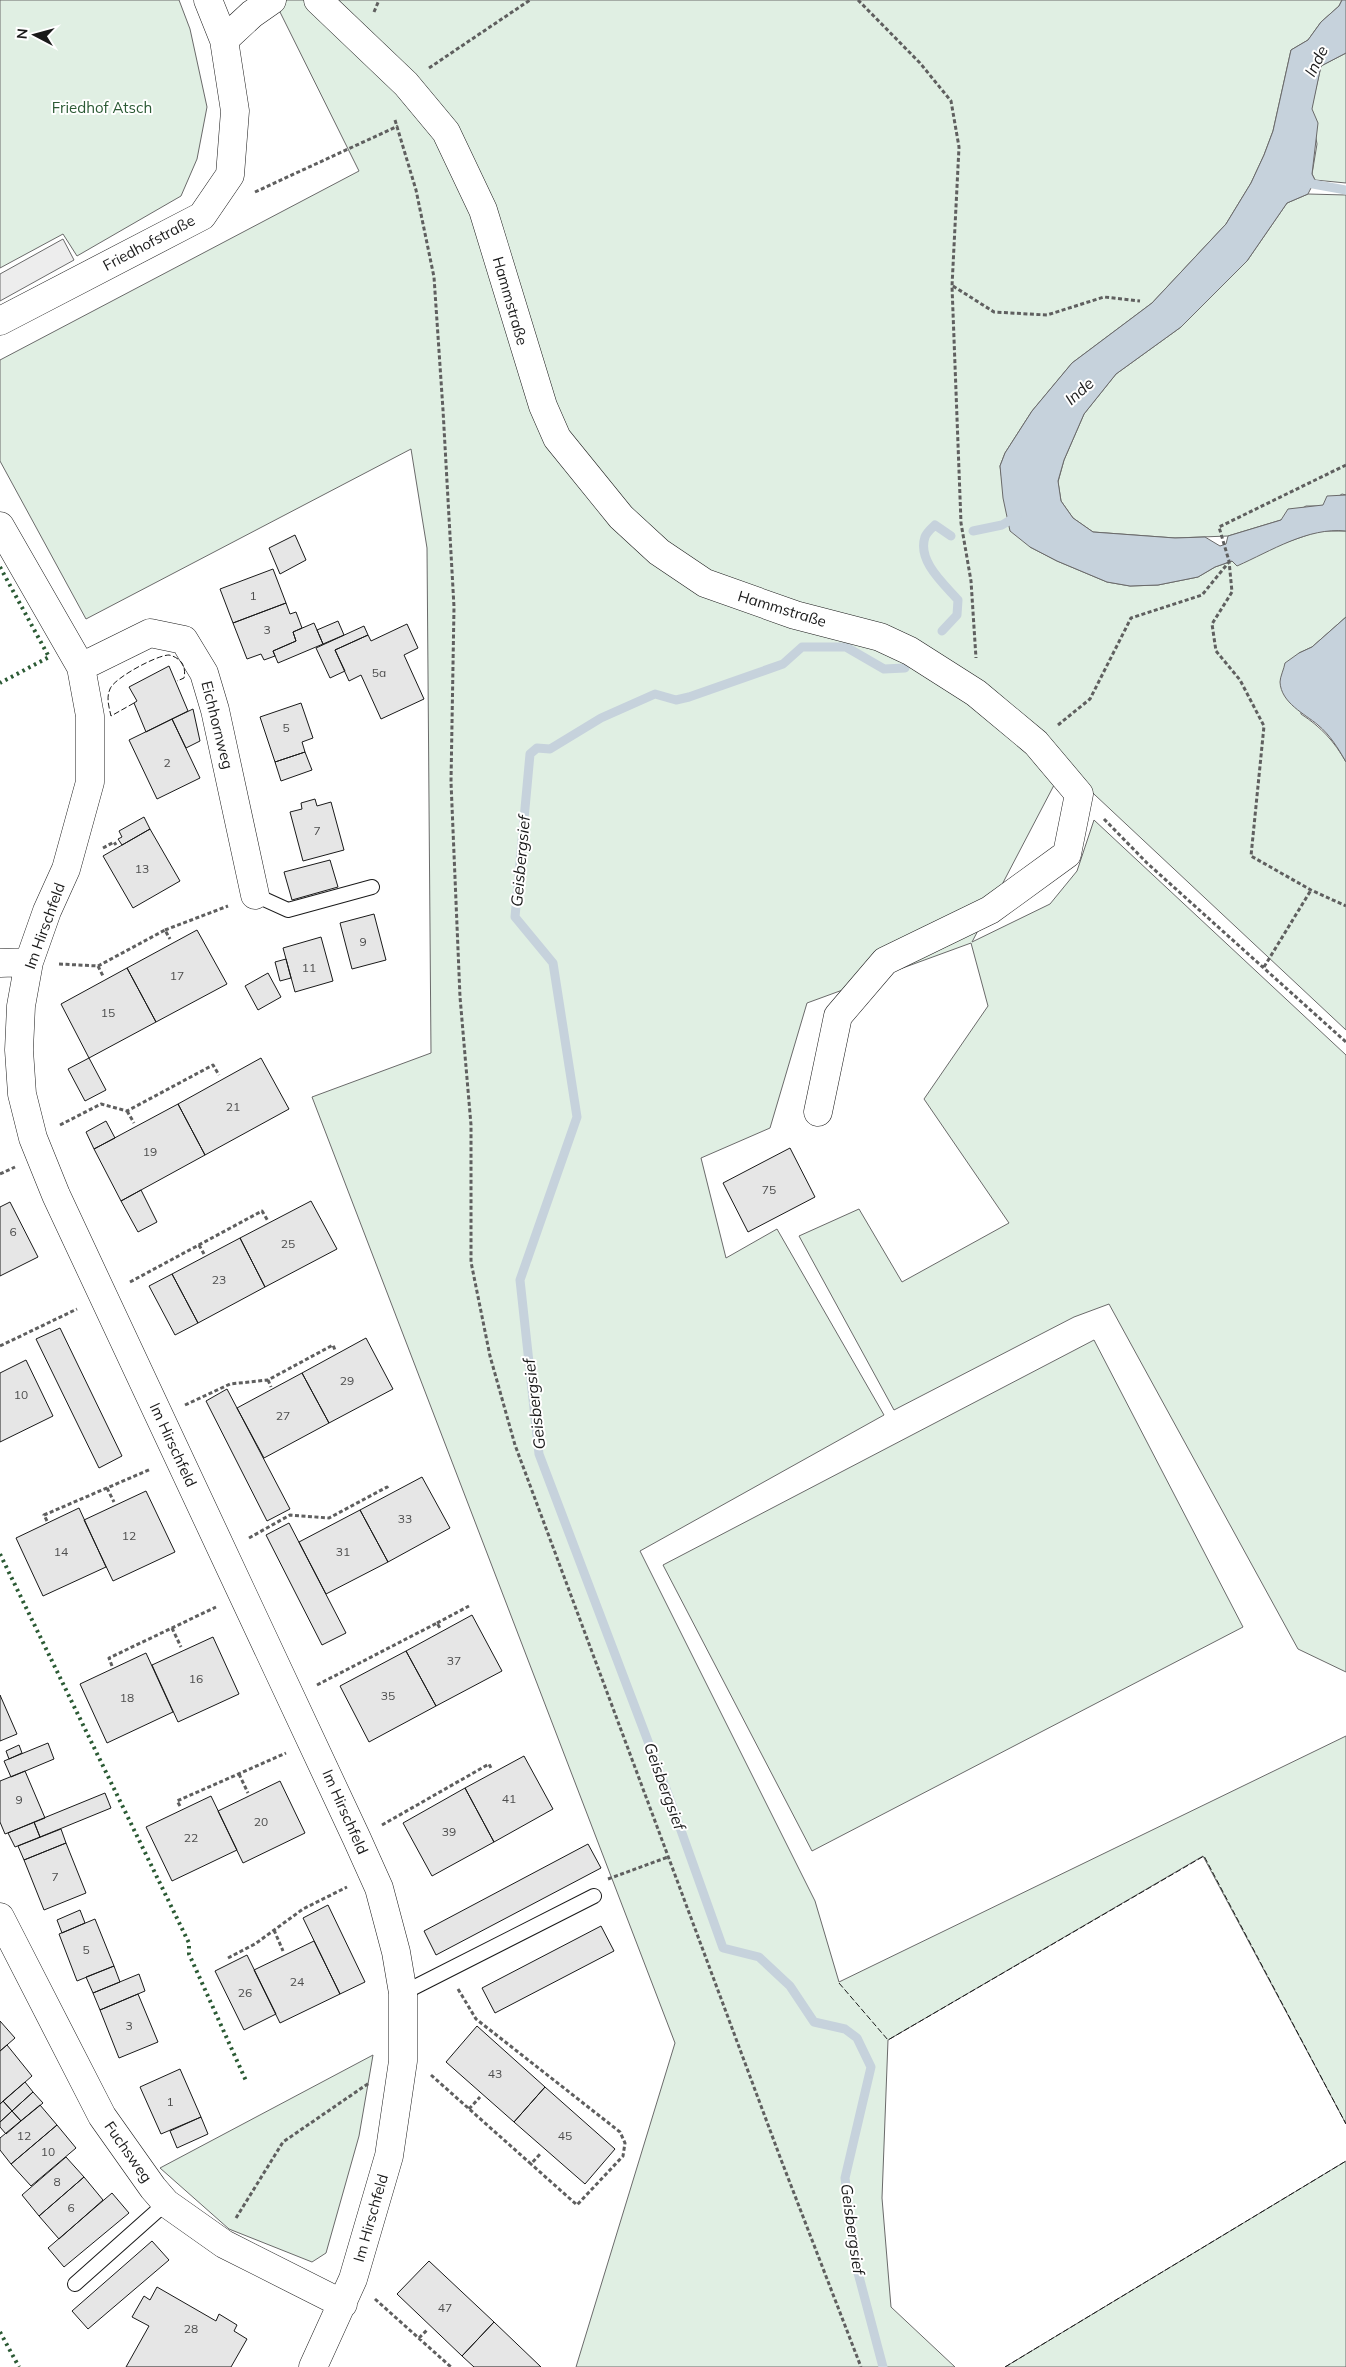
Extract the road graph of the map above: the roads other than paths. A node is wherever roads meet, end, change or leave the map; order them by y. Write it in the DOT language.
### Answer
graph roads {
  1 [pos="208,0"];
  2 [pos="272,0"];
  3 [pos="318,0"];
  4 [pos="224,40"];
  5 [pos="0,321"];
  6 [pos="0,526"];
  7 [pos="81,667"];
  8 [pos="372,887"];
  9 [pos="255,895"];
  10 [pos="29,962"];
  11 [pos="0,963"];
  12 [pos="818,1112"];
  13 [pos="594,1896"];
  14 [pos="0,1917"];
  15 [pos="403,1993"];
  16 [pos="166,2203"];
  17 [pos="75,2284"];
  18 [pos="343,2304"];
  19 [pos="314,2367"];
  1 -- 4 [label="street, Friedhofstraße"];
  2 -- 4 [label="street"];
  3 -- 12 [label="street, Hammstraße"];
  4 -- 5 [label="street, Friedhofstraße"];
  6 -- 7 [label="street, Im Hirschfeld"];
  7 -- 9 [label="street, Eichhornweg"];
  7 -- 10 [label="street, Im Hirschfeld"];
  8 -- 9 [label="lane"];
  10 -- 11 [label="street"];
  10 -- 15 [label="street, Im Hirschfeld"];
  13 -- 15 [label="lane"];
  14 -- 16 [label="street, Fuchsweg"];
  15 -- 18 [label="street, Im Hirschfeld"];
  16 -- 17 [label="lane"];
  16 -- 18 [label="street, Fuchsweg"];
  18 -- 19 [label="street, Im Hirschfeld"];
}
